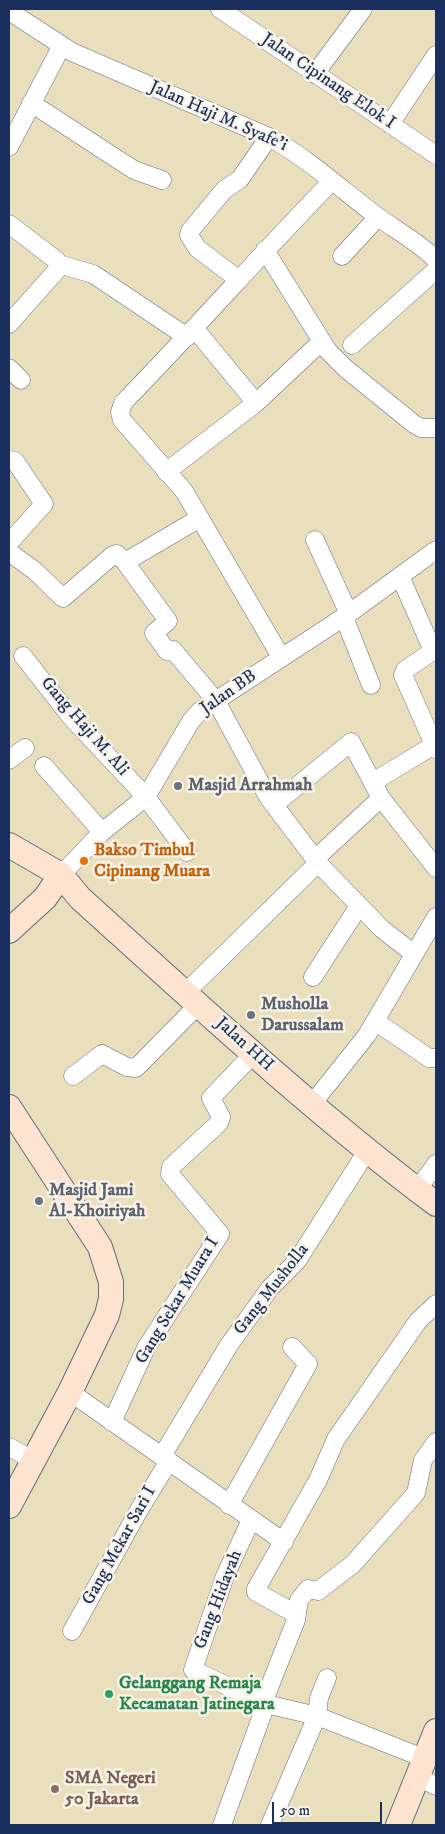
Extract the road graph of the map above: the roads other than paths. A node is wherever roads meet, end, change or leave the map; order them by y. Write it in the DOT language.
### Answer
graph roads {
  1 [pos="363,9"];
  2 [pos="9,11"];
  3 [pos="230,12"];
  4 [pos="61,46"];
  5 [pos="436,54"];
  6 [pos="315,74"];
  7 [pos="31,103"];
  8 [pos="390,124"];
  9 [pos="270,137"];
  10 [pos="9,147"];
  11 [pos="436,156"];
  12 [pos="162,180"];
  13 [pos="332,181"];
  14 [pos="378,217"];
  15 [pos="9,224"];
  16 [pos="265,250"];
  17 [pos="342,256"];
  18 [pos="436,260"];
  19 [pos="59,264"];
  20 [pos="436,270"];
  21 [pos="239,280"];
  22 [pos="9,324"];
  23 [pos="191,333"];
  24 [pos="322,341"];
  25 [pos="352,345"];
  26 [pos="9,368"];
  27 [pos="21,380"];
  28 [pos="256,403"];
  29 [pos="436,428"];
  30 [pos="9,460"];
  31 [pos="166,472"];
  32 [pos="200,518"];
  33 [pos="315,540"];
  34 [pos="9,543"];
  35 [pos="436,550"];
  36 [pos="9,552"];
  37 [pos="125,562"];
  38 [pos="400,576"];
  39 [pos="346,616"];
  40 [pos="435,650"];
  41 [pos="23,656"];
  42 [pos="281,657"];
  43 [pos="371,685"];
  44 [pos="216,701"];
  45 [pos="435,747"];
  46 [pos="25,748"];
  47 [pos="9,760"];
  48 [pos="44,766"];
  49 [pos="373,782"];
  50 [pos="146,797"];
  51 [pos="381,798"];
  52 [pos="274,805"];
  53 [pos="102,832"];
  54 [pos="9,845"];
  55 [pos="186,852"];
  56 [pos="316,861"];
  57 [pos="436,868"];
  58 [pos="61,876"];
  59 [pos="359,906"];
  60 [pos="436,918"];
  61 [pos="9,930"];
  62 [pos="414,954"];
  63 [pos="313,977"];
  64 [pos="192,999"];
  65 [pos="375,1022"];
  66 [pos="253,1054"];
  67 [pos="436,1058"];
  68 [pos="73,1076"];
  69 [pos="312,1104"];
  70 [pos="9,1107"];
  71 [pos="367,1151"];
  72 [pos="436,1164"];
  73 [pos="417,1190"];
  74 [pos="436,1204"];
  75 [pos="436,1304"];
  76 [pos="292,1348"];
  77 [pos="70,1392"];
  78 [pos="112,1422"];
  79 [pos="436,1442"];
  80 [pos="9,1447"];
  81 [pos="165,1458"];
  82 [pos="33,1460"];
  83 [pos="229,1505"];
  84 [pos="9,1506"];
  85 [pos="252,1520"];
  86 [pos="284,1542"];
  87 [pos="296,1614"];
  88 [pos="72,1631"];
  89 [pos="327,1678"];
  90 [pos="264,1703"];
  91 [pos="317,1716"];
  92 [pos="436,1731"];
  93 [pos="427,1774"];
  94 [pos="222,1825"];
  95 [pos="270,1825"];
  96 [pos="398,1825"];
  1 -- 6 [label="street"];
  2 -- 4 [label="street, Jalan Haji M. Syafe'i"];
  3 -- 6 [label="street, Jalan Cipinang Elok I"];
  4 -- 7 [label="street"];
  4 -- 9 [label="street, Jalan Haji M. Syafe'i"];
  5 -- 8 [label="street"];
  6 -- 8 [label="street, Jalan Cipinang Elok I"];
  7 -- 10 [label="street"];
  7 -- 12 [label="street"];
  8 -- 11 [label="street, Jalan Cipinang Elok I"];
  9 -- 13 [label="street, Jalan Haji M. Syafe'i"];
  9 -- 21 [label="street"];
  13 -- 14 [label="street, Jalan Haji M. Syafe'i"];
  13 -- 16 [label="street"];
  14 -- 17 [label="street"];
  14 -- 18 [label="street, Jalan Haji M. Syafe'i"];
  15 -- 19 [label="street"];
  16 -- 21 [label="street"];
  16 -- 24 [label="street"];
  19 -- 22 [label="street"];
  19 -- 23 [label="street"];
  20 -- 25 [label="street"];
  21 -- 23 [label="street"];
  23 -- 28 [label="street"];
  23 -- 31 [label="street"];
  24 -- 28 [label="street"];
  24 -- 29 [label="street"];
  26 -- 27 [label="street"];
  28 -- 31 [label="street"];
  30 -- 34 [label="street"];
  31 -- 32 [label="street"];
  32 -- 37 [label="street"];
  32 -- 42 [label="street"];
  33 -- 39 [label="street"];
  35 -- 38 [label="street, Jalan BB"];
  36 -- 37 [label="street"];
  37 -- 44 [label="street"];
  38 -- 39 [label="street, Jalan BB"];
  38 -- 40 [label="street"];
  39 -- 42 [label="street, Jalan BB"];
  39 -- 43 [label="street"];
  40 -- 45 [label="street"];
  41 -- 50 [label="street, Gang Haji M. Ali"];
  42 -- 44 [label="street, Jalan BB"];
  44 -- 50 [label="street, Jalan BB"];
  44 -- 52 [label="street"];
  45 -- 49 [label="street"];
  46 -- 47 [label="street"];
  48 -- 53 [label="street"];
  49 -- 51 [label="street"];
  49 -- 52 [label="street"];
  50 -- 53 [label="street, Jalan BB"];
  50 -- 55 [label="street, Gang Haji M. Ali"];
  51 -- 56 [label="street"];
  51 -- 57 [label="street"];
  52 -- 56 [label="street"];
  53 -- 58 [label="street, Jalan BB"];
  54 -- 58 [label="street, Jalan HH"];
  56 -- 59 [label="street"];
  56 -- 64 [label="street"];
  58 -- 61 [label="street"];
  58 -- 64 [label="street, Jalan HH"];
  59 -- 62 [label="street"];
  59 -- 63 [label="street"];
  60 -- 62 [label="street"];
  62 -- 65 [label="street"];
  64 -- 66 [label="street, Jalan HH"];
  64 -- 68 [label="street"];
  65 -- 67 [label="street"];
  65 -- 69 [label="street"];
  66 -- 69 [label="street, Jalan HH"];
  66 -- 78 [label="street, Gang Sekar Muara I"];
  69 -- 71 [label="street, Jalan HH"];
  70 -- 77 [label="street"];
  71 -- 73 [label="street, Jalan HH"];
  71 -- 81 [label="street, Gang Musholla"];
  72 -- 73 [label="street"];
  73 -- 74 [label="street, Jalan HH"];
  75 -- 86 [label="street"];
  76 -- 83 [label="street"];
  77 -- 78 [label="street"];
  77 -- 82 [label="street"];
  78 -- 81 [label="street"];
  79 -- 87 [label="street"];
  80 -- 82 [label="street"];
  81 -- 83 [label="street"];
  81 -- 88 [label="street, Gang Mekar Sari I"];
  82 -- 84 [label="street"];
  83 -- 85 [label="street"];
  85 -- 86 [label="street"];
  85 -- 90 [label="street, Gang Hidayah"];
  86 -- 87 [label="street"];
  87 -- 90 [label="street"];
  89 -- 91 [label="street"];
  90 -- 91 [label="street, Gang Hidayah"];
  90 -- 94 [label="street"];
  91 -- 93 [label="street, Gang Hidayah"];
  91 -- 95 [label="street"];
  92 -- 93 [label="street"];
  93 -- 96 [label="street"];
}
